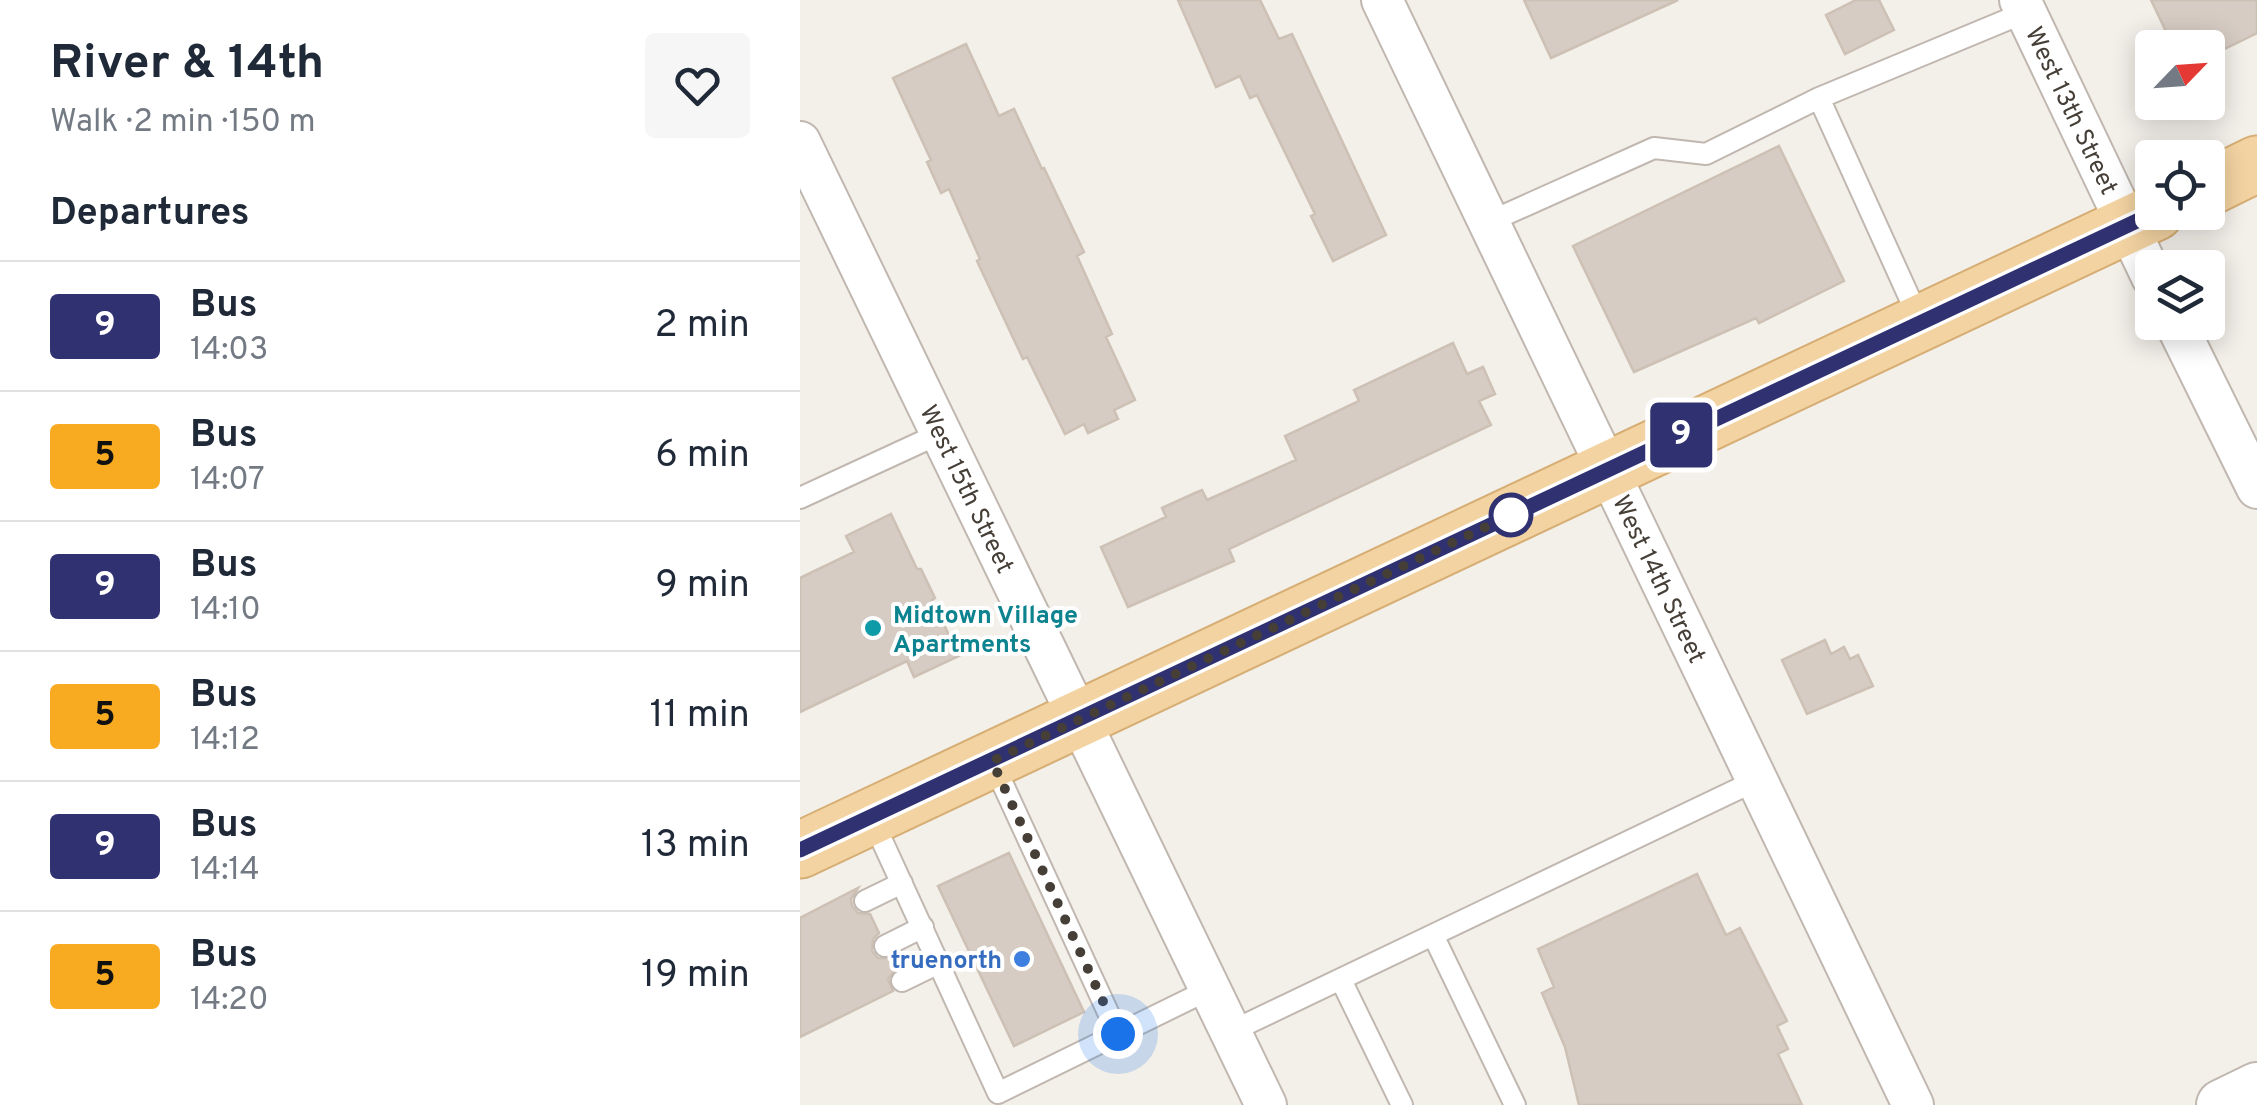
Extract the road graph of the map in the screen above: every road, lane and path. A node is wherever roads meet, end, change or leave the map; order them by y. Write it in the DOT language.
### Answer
graph roads {
  1 [pos="1382,0"];
  2 [pos="2023,6"];
  3 [pos="1818,98"];
  4 [pos="800,142"];
  5 [pos="2257,164"];
  6 [pos="2225,180"];
  7 [pos="2135,206"];
  8 [pos="1488,222"];
  9 [pos="2135,222"];
  10 [pos="1921,323"];
  11 [pos="2184,340"];
  12 [pos="941,434"];
  13 [pos="1608,470"];
  14 [pos="2257,488"];
  15 [pos="800,498"];
  16 [pos="1080,720"];
  17 [pos="992,761"];
  18 [pos="1757,780"];
  19 [pos="871,817"];
  20 [pos="800,850"];
  21 [pos="902,884"];
  22 [pos="864,902"];
  23 [pos="922,928"];
  24 [pos="1433,935"];
  25 [pos="886,946"];
  26 [pos="938,963"];
  27 [pos="1341,980"];
  28 [pos="902,981"];
  29 [pos="1210,989"];
  30 [pos="1230,1032"];
  31 [pos="1118,1034"];
  32 [pos="2257,1088"];
  33 [pos="1263,1104"];
  34 [pos="1402,1105"];
  35 [pos="1515,1105"];
  36 [pos="1914,1105"];
  37 [pos="2222,1105"];
  1 -- 8 [label="street, West 14th Street"];
  2 -- 3 [label="lane"];
  2 -- 7 [label="street, West 13th Street"];
  3 -- 8 [label="lane"];
  3 -- 10 [label="lane"];
  4 -- 12 [label="street, West 15th Street"];
  5 -- 6 [label="main road"];
  8 -- 13 [label="street, West 14th Street"];
  9 -- 10 [label="main road"];
  10 -- 13 [label="main road"];
  11 -- 14 [label="street"];
  12 -- 15 [label="lane"];
  12 -- 16 [label="street, West 15th Street"];
  13 -- 16 [label="main road"];
  13 -- 18 [label="street, West 14th Street"];
  16 -- 17 [label="main road"];
  16 -- 29 [label="street, West 15th Street"];
  17 -- 19 [label="main road"];
  17 -- 31 [label="lane"];
  18 -- 24 [label="lane"];
  18 -- 36 [label="street, West 14th Street"];
  19 -- 20 [label="main road"];
  19 -- 21 [label="lane"];
  21 -- 22 [label="lane"];
  21 -- 23 [label="lane"];
  23 -- 25 [label="lane"];
  23 -- 26 [label="lane"];
  24 -- 27 [label="lane"];
  24 -- 35 [label="lane"];
  26 -- 28 [label="lane"];
  26 -- 31 [label="lane"];
  27 -- 30 [label="lane"];
  27 -- 34 [label="lane"];
  29 -- 30 [label="street, West 15th Street"];
  29 -- 31 [label="lane"];
  30 -- 33 [label="street, West 15th Street"];
  32 -- 37 [label="street"];
}
